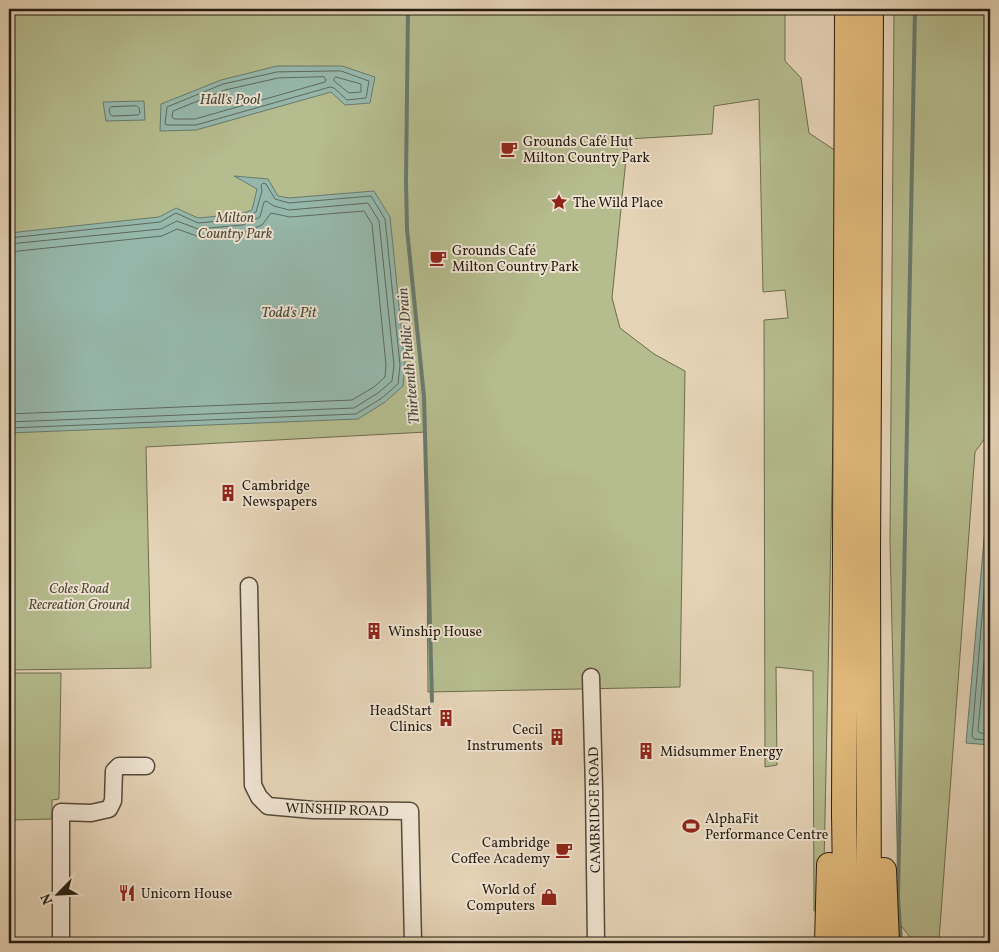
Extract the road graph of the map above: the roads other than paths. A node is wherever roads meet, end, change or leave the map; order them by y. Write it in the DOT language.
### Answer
graph roads {
  1 [pos="847,9"];
  2 [pos="871,9"];
  3 [pos="249,586"];
  4 [pos="591,677"];
  5 [pos="846,692"];
  6 [pos="869,765"];
  7 [pos="146,766"];
  8 [pos="62,943"];
  9 [pos="413,943"];
  10 [pos="596,943"];
  11 [pos="827,943"];
  12 [pos="846,943"];
  13 [pos="869,943"];
  14 [pos="887,943"];
  1 -- 5 [label="highway"];
  2 -- 6 [label="highway"];
  3 -- 9 [label="street, WINSHIP ROAD"];
  4 -- 10 [label="street, CAMBRIDGE ROAD"];
  5 -- 11 [label="highway"];
  5 -- 12 [label="highway"];
  6 -- 13 [label="highway"];
  6 -- 14 [label="highway"];
  7 -- 8 [label="street"];
}
